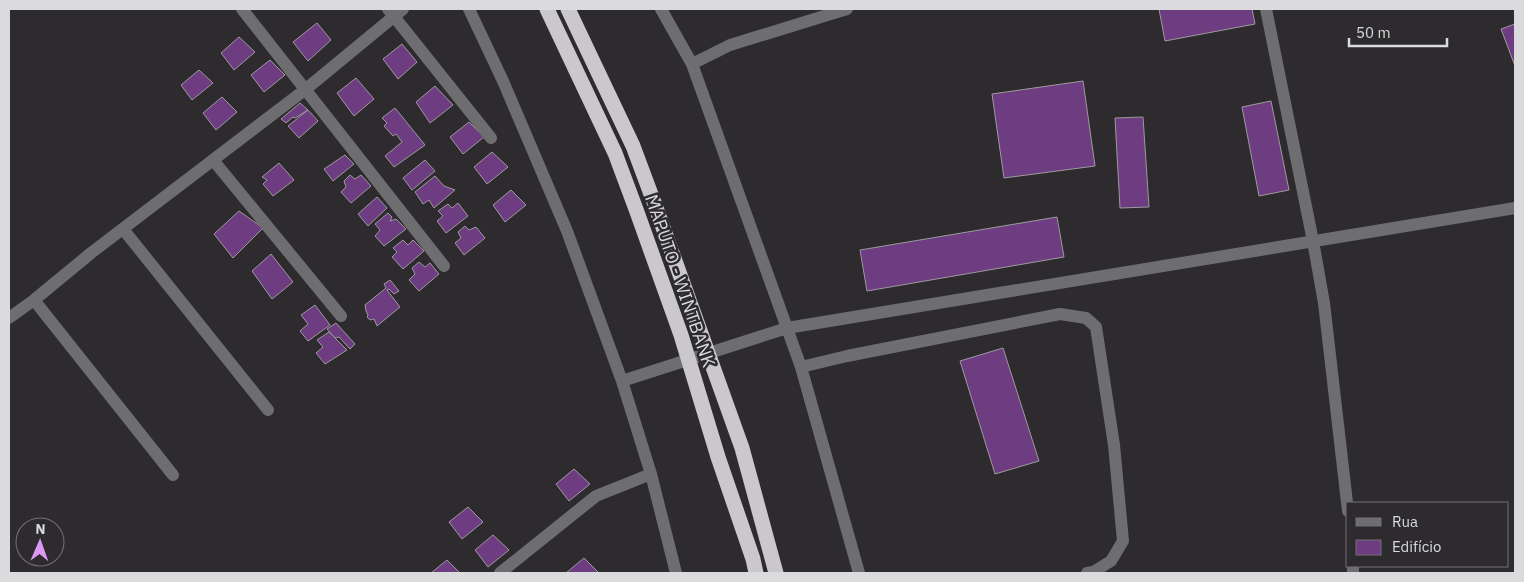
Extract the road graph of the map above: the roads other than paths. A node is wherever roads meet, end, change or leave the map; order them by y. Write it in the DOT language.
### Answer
graph roads {
  1 [pos="242,9"];
  2 [pos="469,9"];
  3 [pos="547,9"];
  4 [pos="568,9"];
  5 [pos="661,9"];
  6 [pos="847,9"];
  7 [pos="1266,9"];
  8 [pos="395,11"];
  9 [pos="692,64"];
  10 [pos="306,89"];
  11 [pos="491,138"];
  12 [pos="213,160"];
  13 [pos="1515,208"];
  14 [pos="123,230"];
  15 [pos="1313,241"];
  16 [pos="444,266"];
  17 [pos="34,300"];
  18 [pos="341,316"];
  19 [pos="9,318"];
  20 [pos="787,328"];
  21 [pos="708,353"];
  22 [pos="689,360"];
  23 [pos="800,367"];
  24 [pos="622,381"];
  25 [pos="268,410"];
  26 [pos="651,474"];
  27 [pos="173,475"];
  28 [pos="1347,502"];
  29 [pos="500,573"];
  30 [pos="676,573"];
  31 [pos="756,573"];
  32 [pos="776,573"];
  33 [pos="859,573"];
  34 [pos="1087,573"];
  1 -- 10 [label="street"];
  2 -- 24 [label="street"];
  3 -- 22 [label="highway, MAPUTO - WINTBANK"];
  4 -- 21 [label="highway, MAPUTO - WINTBANK"];
  5 -- 9 [label="street"];
  6 -- 9 [label="street"];
  7 -- 15 [label="street"];
  8 -- 10 [label="street"];
  8 -- 11 [label="street"];
  9 -- 20 [label="street"];
  10 -- 12 [label="street"];
  10 -- 16 [label="street"];
  12 -- 14 [label="street"];
  12 -- 18 [label="street"];
  13 -- 15 [label="street"];
  14 -- 17 [label="street"];
  14 -- 25 [label="street"];
  15 -- 20 [label="street"];
  15 -- 28 [label="street"];
  17 -- 19 [label="street"];
  17 -- 27 [label="street"];
  20 -- 21 [label="street"];
  20 -- 23 [label="street"];
  21 -- 22 [label="street"];
  21 -- 32 [label="highway, MAPUTO - WINTBANK"];
  22 -- 24 [label="street"];
  22 -- 31 [label="highway, MAPUTO - WINTBANK"];
  23 -- 33 [label="street"];
  23 -- 34 [label="street"];
  24 -- 26 [label="street"];
  26 -- 29 [label="street"];
  26 -- 30 [label="street"];
}
